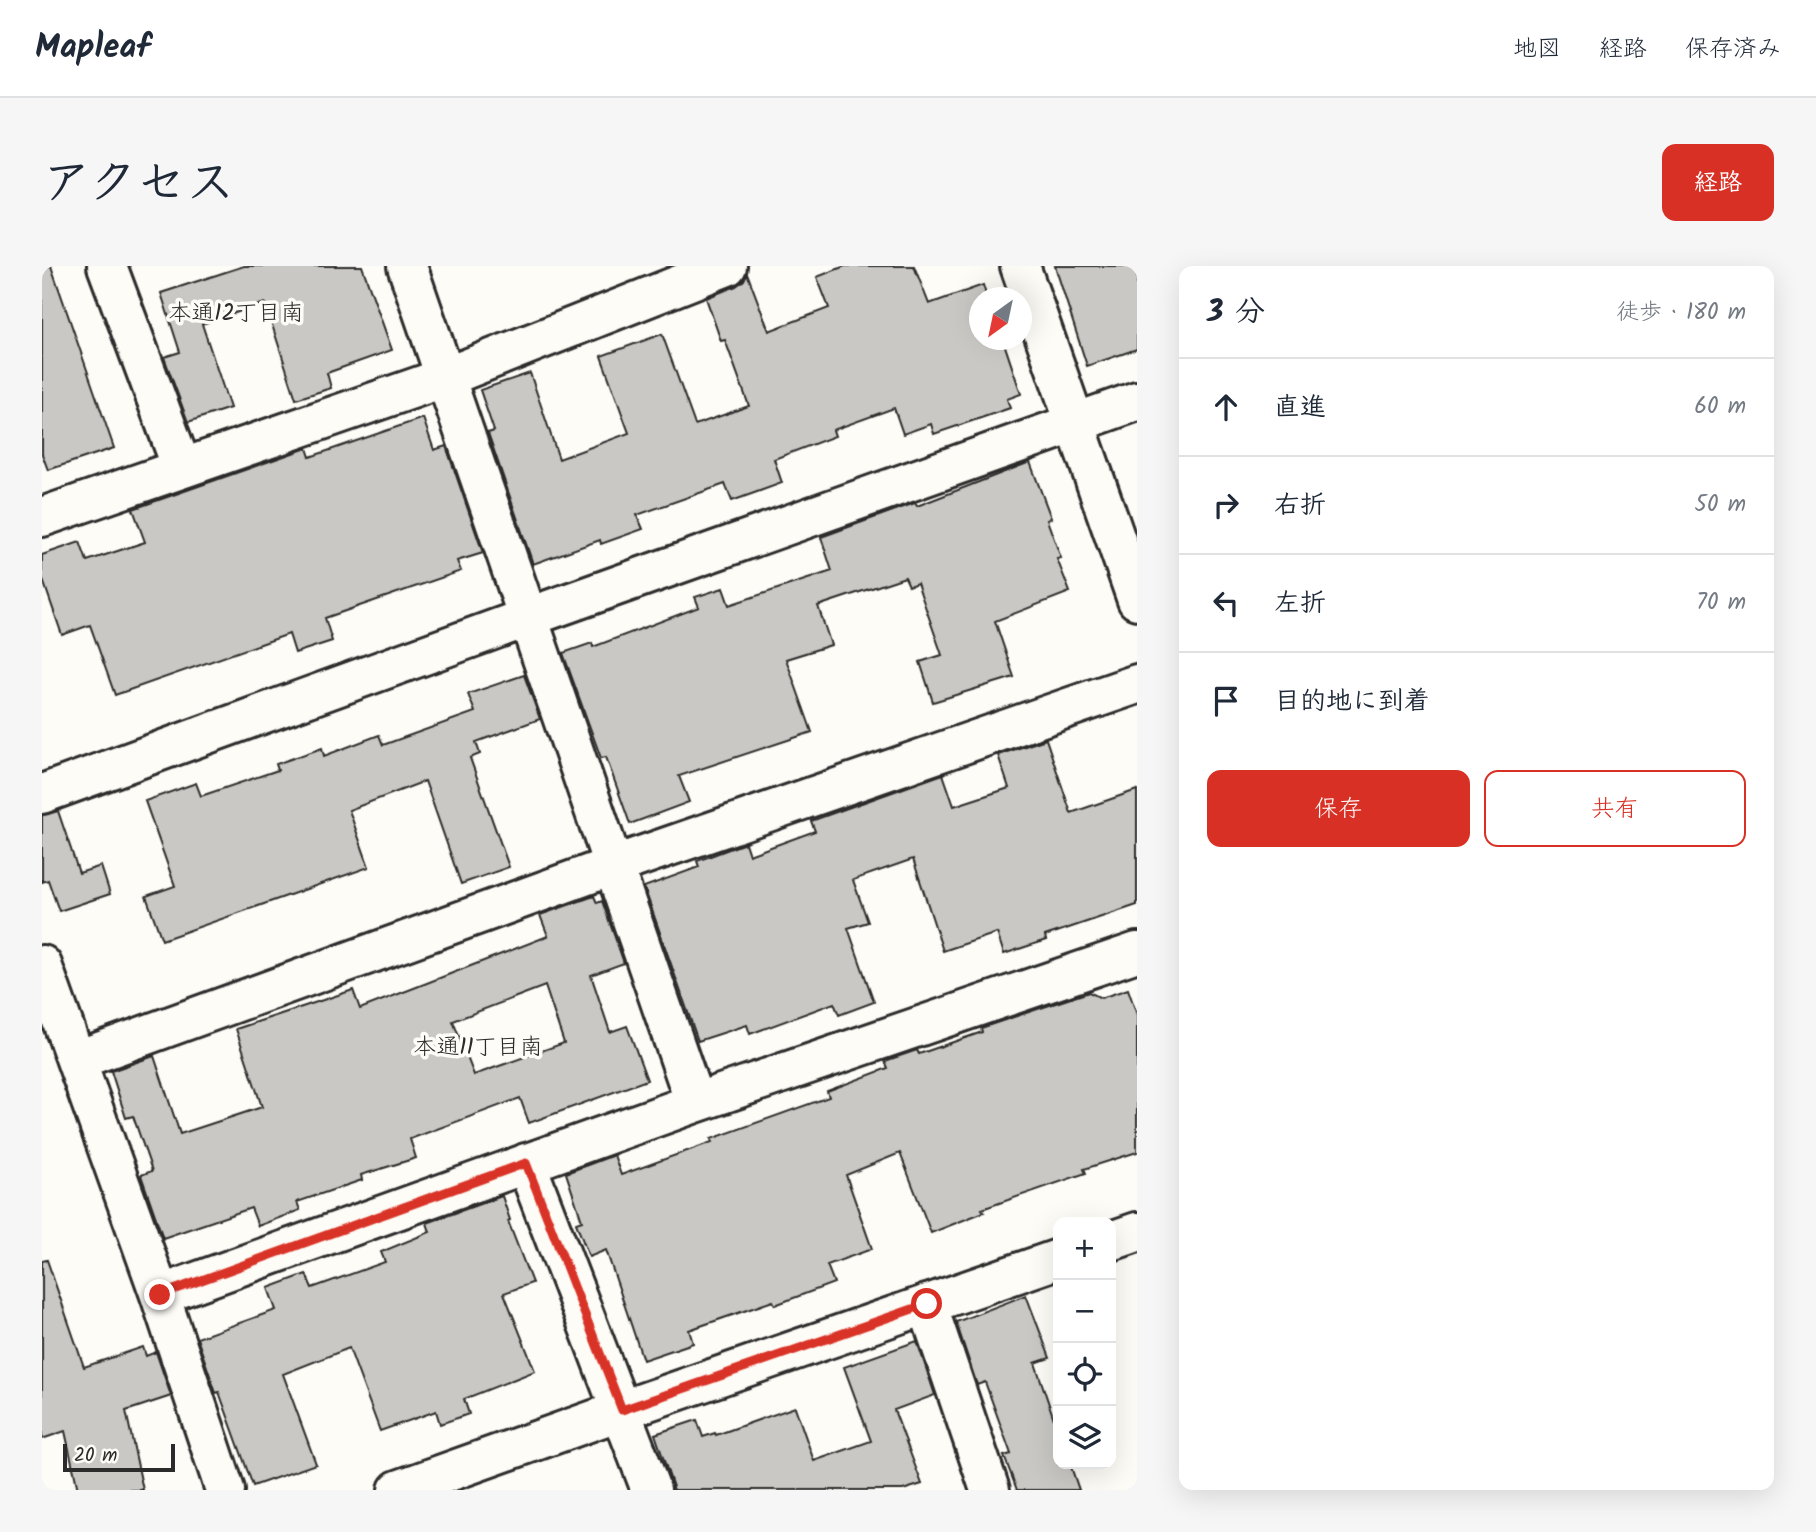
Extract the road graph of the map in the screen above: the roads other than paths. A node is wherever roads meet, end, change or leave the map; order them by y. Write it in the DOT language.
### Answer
graph roads {
  1 [pos="107,266"];
  2 [pos="407,266"];
  3 [pos="1020,266"];
  4 [pos="721,267"];
  5 [pos="446,377"];
  6 [pos="1137,401"];
  7 [pos="1075,422"];
  8 [pos="182,468"];
  9 [pos="42,517"];
  10 [pos="1137,600"];
  11 [pos="526,618"];
  12 [pos="1137,684"];
  13 [pos="42,794"];
  14 [pos="612,866"];
  15 [pos="1137,952"];
  16 [pos="42,965"];
  17 [pos="77,1060"];
  18 [pos="695,1102"];
  19 [pos="526,1163"];
  20 [pos="1137,1232"];
  21 [pos="1116,1239"];
  22 [pos="1053,1261"];
  23 [pos="160,1295"];
  24 [pos="927,1304"];
  25 [pos="622,1410"];
  26 [pos="225,1490"];
  27 [pos="398,1490"];
  28 [pos="651,1490"];
  29 [pos="990,1490"];
  1 -- 8 [label="street"];
  2 -- 5 [label="street"];
  3 -- 7 [label="street"];
  4 -- 5 [label="street"];
  5 -- 8 [label="street"];
  5 -- 11 [label="street"];
  6 -- 7 [label="street"];
  7 -- 10 [label="street"];
  7 -- 11 [label="street"];
  8 -- 9 [label="street"];
  11 -- 13 [label="street"];
  11 -- 14 [label="street"];
  12 -- 14 [label="street"];
  14 -- 17 [label="street"];
  14 -- 18 [label="street"];
  15 -- 18 [label="street"];
  16 -- 17 [label="street"];
  17 -- 23 [label="street"];
  18 -- 19 [label="street"];
  19 -- 23 [label="street"];
  19 -- 25 [label="street"];
  20 -- 21 [label="street"];
  22 -- 24 [label="street"];
  23 -- 26 [label="street"];
  24 -- 25 [label="street"];
  24 -- 29 [label="street"];
  25 -- 27 [label="street"];
  25 -- 28 [label="street"];
}
